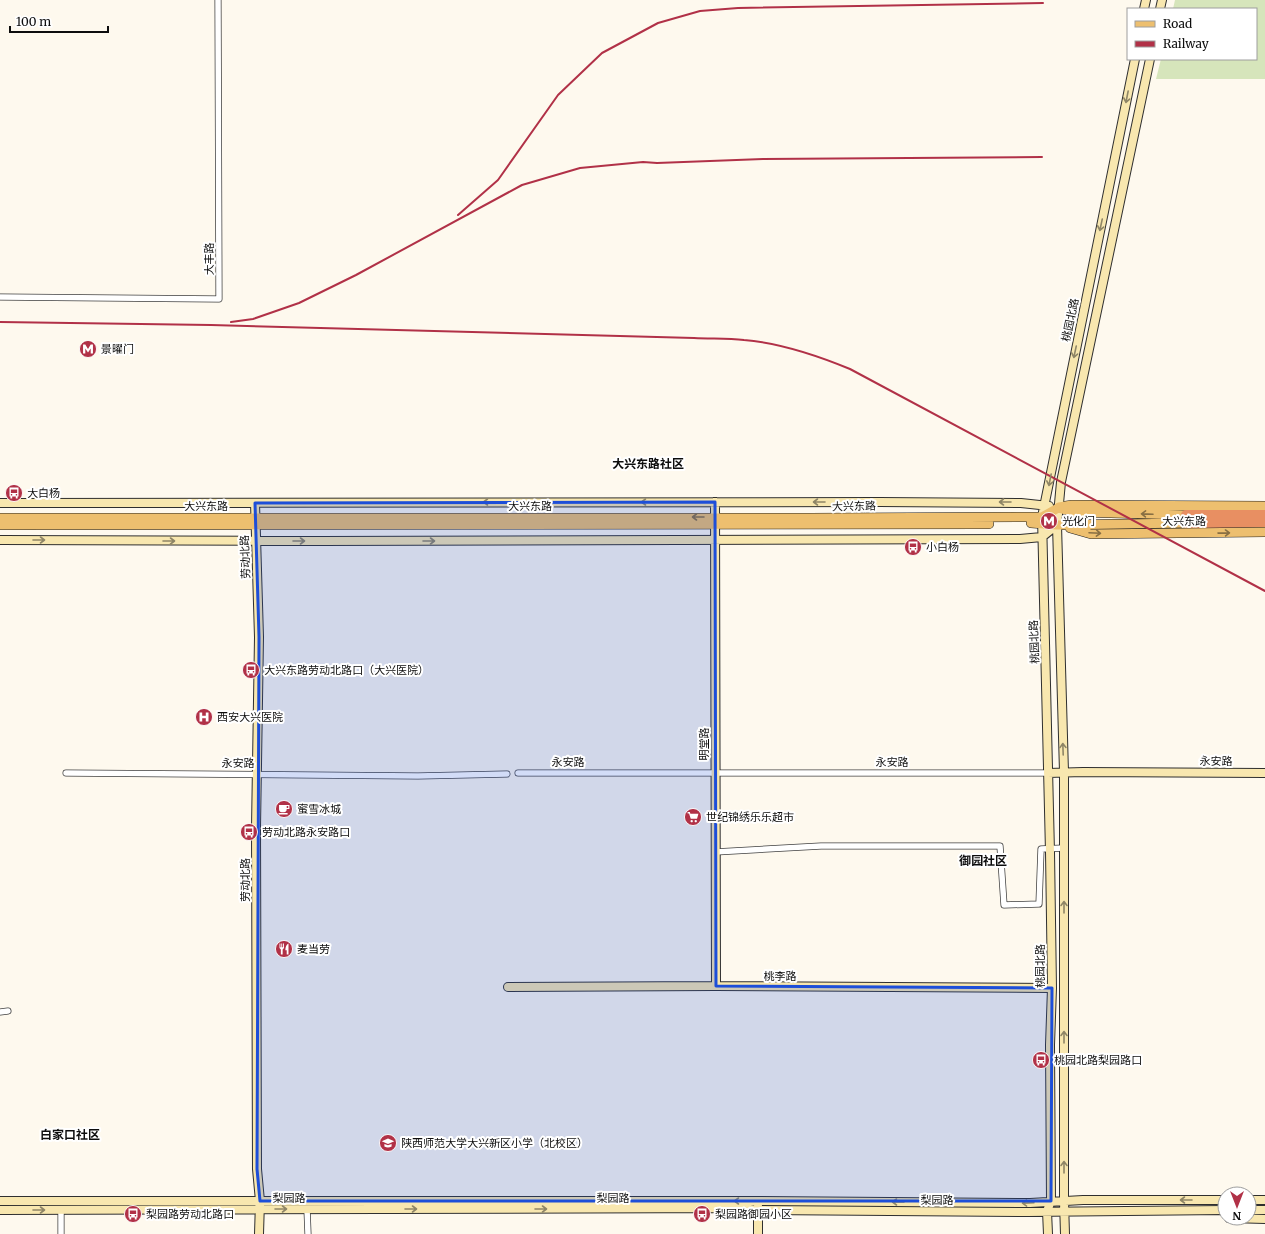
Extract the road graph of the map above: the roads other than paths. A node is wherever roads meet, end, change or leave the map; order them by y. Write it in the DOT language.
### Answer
graph roads {
  1 [pos="218,0"];
  2 [pos="1135,60"];
  3 [pos="1150,60"];
  4 [pos="0,297"];
  5 [pos="0,502"];
  6 [pos="715,502"];
  7 [pos="255,503"];
  8 [pos="1045,506"];
  9 [pos="1265,506"];
  10 [pos="1058,508"];
  11 [pos="1265,515"];
  12 [pos="0,518"];
  13 [pos="1186,519"];
  14 [pos="1224,519"];
  15 [pos="1042,520"];
  16 [pos="255,521"];
  17 [pos="715,521"];
  18 [pos="1265,522"];
  19 [pos="0,525"];
  20 [pos="1056,525"];
  21 [pos="1265,532"];
  22 [pos="1042,537"];
  23 [pos="715,539"];
  24 [pos="0,540"];
  25 [pos="256,541"];
  26 [pos="1064,772"];
  27 [pos="66,773"];
  28 [pos="518,773"];
  29 [pos="1048,773"];
  30 [pos="1265,773"];
  31 [pos="507,774"];
  32 [pos="716,774"];
  33 [pos="257,775"];
  34 [pos="1064,848"];
  35 [pos="1050,849"];
  36 [pos="715,852"];
  37 [pos="716,986"];
  38 [pos="508,987"];
  39 [pos="1052,988"];
  40 [pos="8,1011"];
  41 [pos="0,1012"];
  42 [pos="1217,1200"];
  43 [pos="758,1201"];
  44 [pos="1051,1201"];
  45 [pos="1064,1201"];
  46 [pos="0,1202"];
  47 [pos="260,1205"];
  48 [pos="0,1210"];
  49 [pos="61,1210"];
  50 [pos="307,1210"];
  51 [pos="758,1210"];
  52 [pos="1216,1210"];
  53 [pos="1047,1211"];
  54 [pos="1065,1211"];
  55 [pos="61,1234"];
  56 [pos="259,1234"];
  57 [pos="308,1234"];
  58 [pos="758,1234"];
  59 [pos="1048,1234"];
  60 [pos="1065,1234"];
  1 -- 4 [label="street, 大丰路"];
  2 -- 8 [label="main road, 桃园北路, one-way"];
  3 -- 10 [label="main road"];
  5 -- 7 [label="main road"];
  6 -- 7 [label="main road, one-way"];
  8 -- 6 [label="main road, one-way"];
  6 -- 17 [label="main road, 明堂路"];
  7 -- 16 [label="main road, 劳动北路"];
  8 -- 10 [label="main road"];
  8 -- 15 [label="main road, 桃园北路"];
  9 -- 10 [label="main road, 大兴东路"];
  13 -- 10 [label="main road, 大兴东路, one-way"];
  10 -- 15 [label="main road, 大兴东路"];
  10 -- 20 [label="main road"];
  11 -- 14 [label="highway"];
  12 -- 16 [label="main road, 大兴东路"];
  13 -- 14 [label="highway"];
  13 -- 20 [label="main road, 大兴东路"];
  14 -- 18 [label="highway"];
  15 -- 17 [label="main road, 大兴东路"];
  15 -- 20 [label="main road, 大兴东路"];
  15 -- 22 [label="main road, 桃园北路"];
  16 -- 17 [label="main road, 大兴东路"];
  16 -- 19 [label="main road, 大兴东路"];
  16 -- 25 [label="main road, 劳动北路"];
  17 -- 23 [label="main road, 明堂路"];
  20 -- 21 [label="main road, 大兴东路, one-way"];
  20 -- 22 [label="main road"];
  26 -- 20 [label="main road, one-way"];
  22 -- 23 [label="main road"];
  22 -- 29 [label="main road, 桃园北路"];
  25 -- 23 [label="main road, one-way"];
  23 -- 32 [label="main road, 明堂路"];
  24 -- 25 [label="main road, one-way"];
  25 -- 33 [label="main road, 劳动北路"];
  26 -- 29 [label="main road, 永安路"];
  26 -- 30 [label="main road, 永安路"];
  26 -- 34 [label="main road"];
  27 -- 33 [label="street, 永安路"];
  28 -- 32 [label="street, 永安路"];
  29 -- 32 [label="street, 永安路"];
  29 -- 35 [label="main road, 桃园北路"];
  31 -- 33 [label="street, 永安路"];
  32 -- 36 [label="main road, 明堂路"];
  33 -- 47 [label="main road, 劳动北路"];
  34 -- 35 [label="street"];
  45 -- 34 [label="main road, one-way"];
  35 -- 36 [label="street"];
  35 -- 39 [label="main road, 桃园北路"];
  36 -- 37 [label="main road, 明堂路"];
  37 -- 38 [label="main road, 桃李路"];
  37 -- 39 [label="main road, 桃李路"];
  39 -- 44 [label="main road, 桃园北路"];
  40 -- 41 [label="street"];
  42 -- 45 [label="main road, 梨园路, one-way"];
  44 -- 43 [label="main road, 梨园路, one-way"];
  43 -- 47 [label="main road, 梨园路, one-way"];
  43 -- 51 [label="main road"];
  44 -- 45 [label="main road, 梨园路"];
  44 -- 53 [label="main road, 桃园北路"];
  45 -- 54 [label="main road"];
  46 -- 47 [label="main road, 梨园路"];
  47 -- 49 [label="main road, 梨园路"];
  47 -- 50 [label="main road, 梨园路, one-way"];
  47 -- 56 [label="main road, 劳动北路"];
  48 -- 49 [label="main road, 梨园路, one-way"];
  49 -- 55 [label="street"];
  50 -- 51 [label="main road, 梨园路, one-way"];
  50 -- 57 [label="street"];
  51 -- 53 [label="main road, 梨园路"];
  51 -- 58 [label="main road"];
  52 -- 54 [label="main road, 梨园路"];
  53 -- 54 [label="main road, 梨园路"];
  53 -- 59 [label="main road, 桃园北路"];
  54 -- 60 [label="main road"];
}
